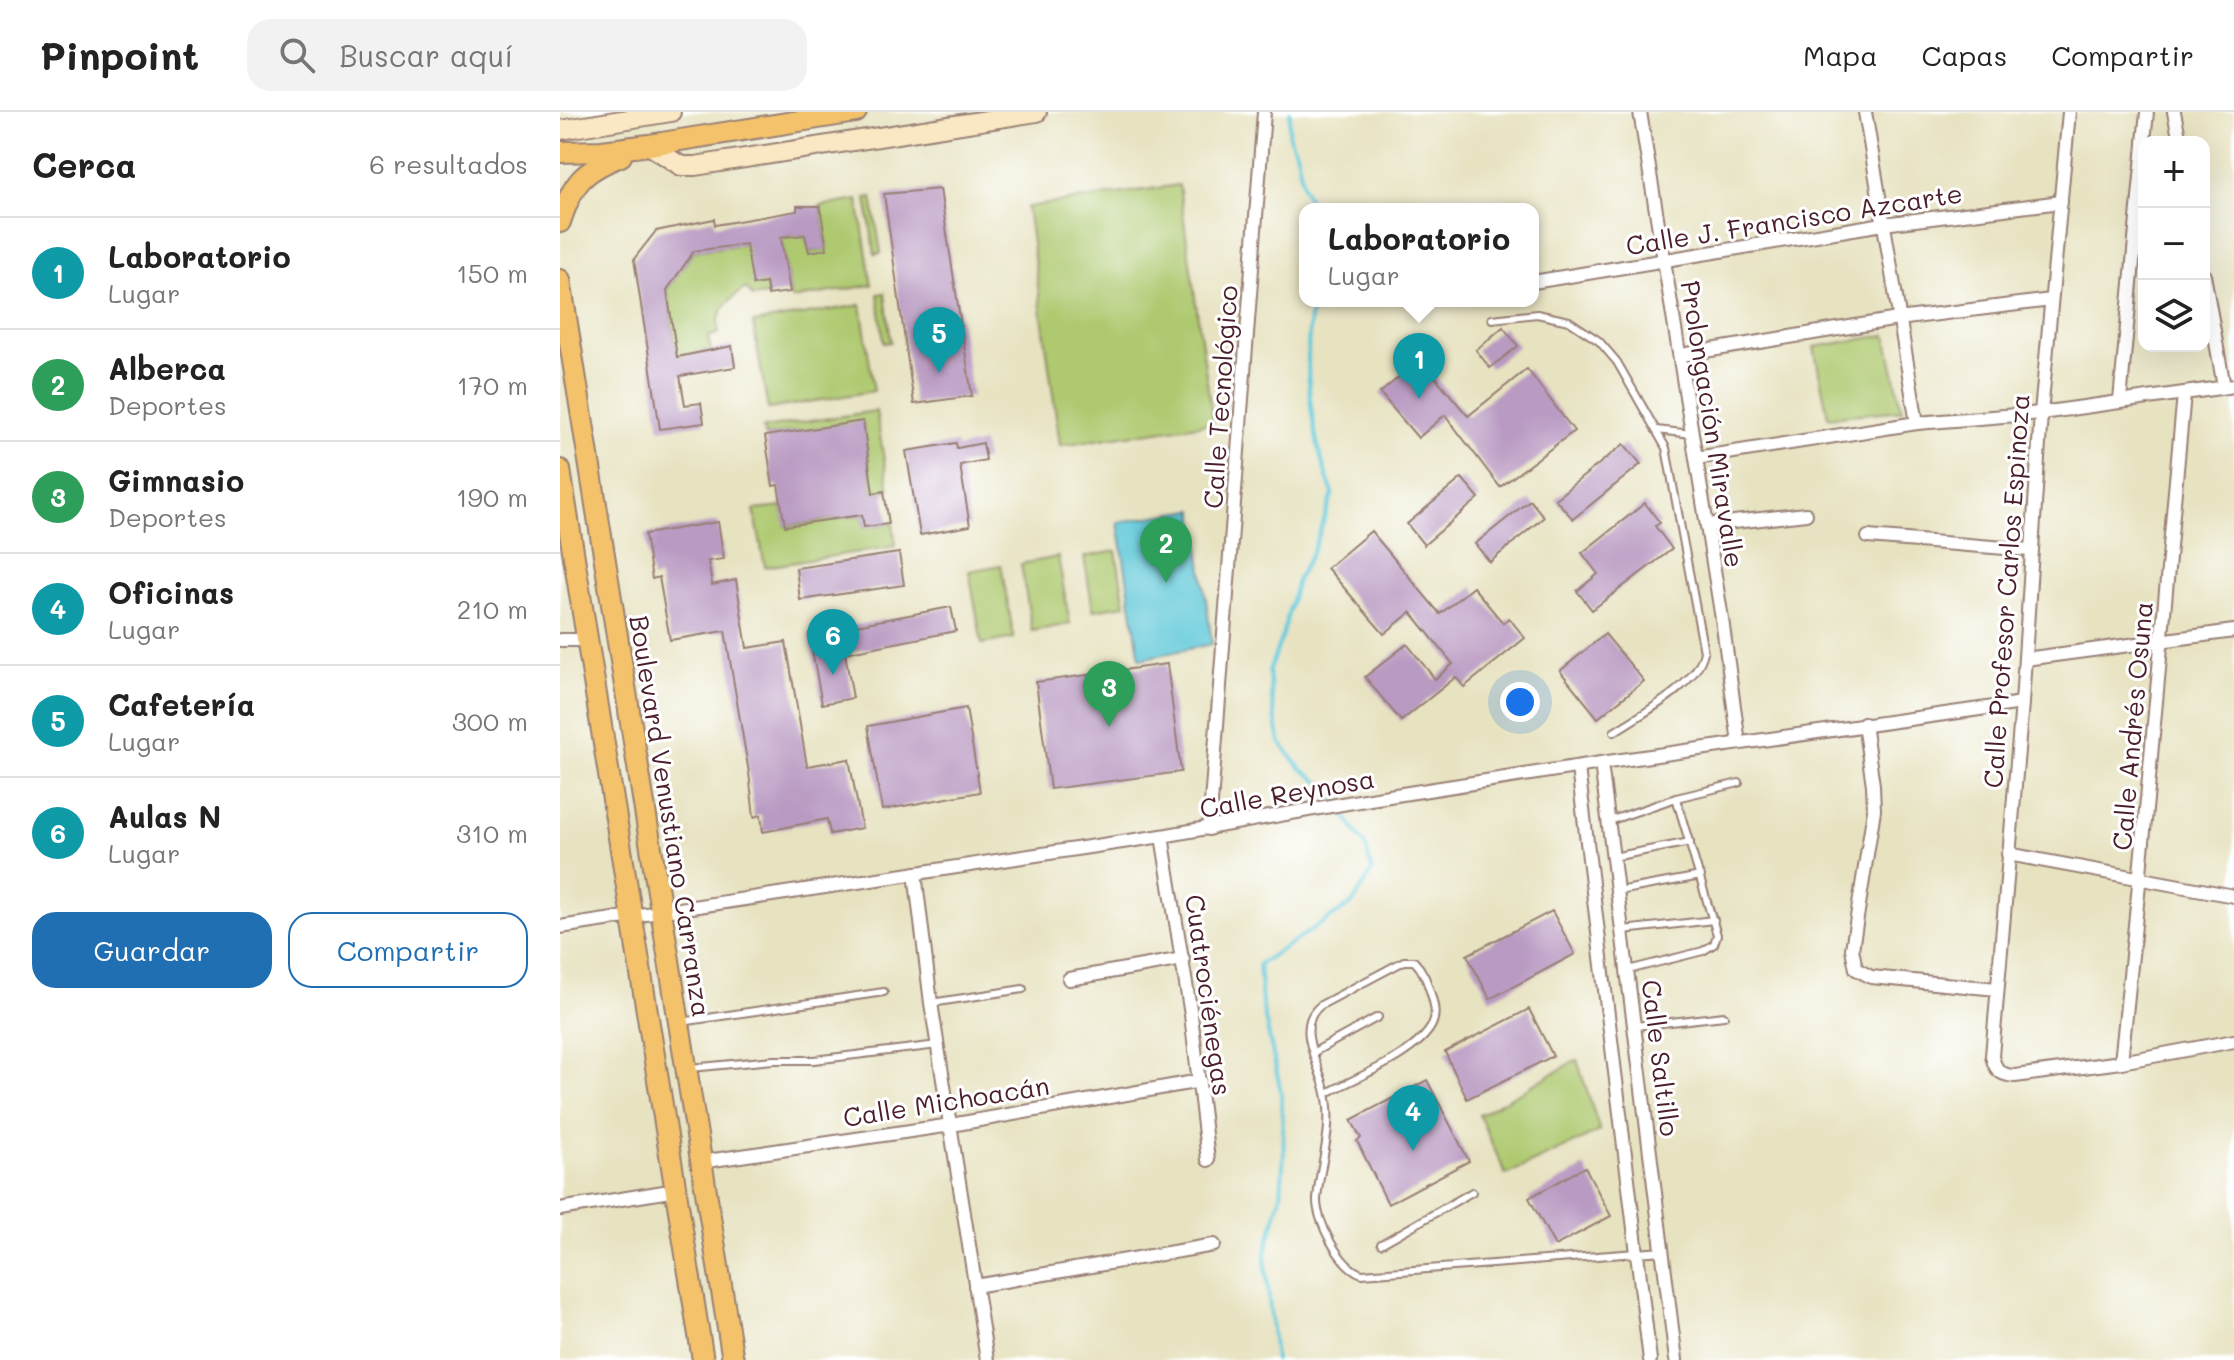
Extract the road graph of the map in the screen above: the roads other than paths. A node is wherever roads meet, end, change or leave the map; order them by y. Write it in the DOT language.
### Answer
graph roads {
  1 [pos="671,112"];
  2 [pos="777,112"];
  3 [pos="856,112"];
  4 [pos="1037,112"];
  5 [pos="1264,112"];
  6 [pos="1640,112"];
  7 [pos="1865,112"];
  8 [pos="2069,112"];
  9 [pos="2147,112"];
  10 [pos="2174,112"];
  11 [pos="803,116"];
  12 [pos="560,130"];
  13 [pos="2145,136"];
  14 [pos="2179,136"];
  15 [pos="560,145"];
  16 [pos="649,145"];
  17 [pos="560,152"];
  18 [pos="2061,202"];
  19 [pos="2138,208"];
  20 [pos="560,222"];
  21 [pos="1883,224"];
  22 [pos="1665,261"];
  23 [pos="560,280"];
  24 [pos="2205,280"];
  25 [pos="1539,281"];
  26 [pos="2051,300"];
  27 [pos="1492,319"];
  28 [pos="1898,319"];
  29 [pos="1681,355"];
  30 [pos="2229,387"];
  31 [pos="2184,394"];
  32 [pos="2120,401"];
  33 [pos="2041,413"];
  34 [pos="1917,423"];
  35 [pos="1656,430"];
  36 [pos="1692,434"];
  37 [pos="1696,458"];
  38 [pos="560,470"];
  39 [pos="1806,514"];
  40 [pos="1707,525"];
  41 [pos="1868,537"];
  42 [pos="2030,550"];
  43 [pos="2234,631"];
  44 [pos="560,640"];
  45 [pos="587,640"];
  46 [pos="2161,642"];
  47 [pos="2025,659"];
  48 [pos="2022,703"];
  49 [pos="1864,724"];
  50 [pos="1614,732"];
  51 [pos="1739,743"];
  52 [pos="1601,763"];
  53 [pos="1578,768"];
  54 [pos="1739,783"];
  55 [pos="1676,798"];
  56 [pos="1609,821"];
  57 [pos="1209,829"];
  58 [pos="1162,836"];
  59 [pos="1690,842"];
  60 [pos="2008,854"];
  61 [pos="1613,857"];
  62 [pos="915,873"];
  63 [pos="1701,876"];
  64 [pos="2140,878"];
  65 [pos="1618,891"];
  66 [pos="2234,896"];
  67 [pos="659,910"];
  68 [pos="631,915"];
  69 [pos="1714,920"];
  70 [pos="560,927"];
  71 [pos="1623,930"];
  72 [pos="1183,959"];
  73 [pos="1628,970"];
  74 [pos="1069,979"];
  75 [pos="1023,989"];
  76 [pos="1997,989"];
  77 [pos="884,992"];
  78 [pos="931,1003"];
  79 [pos="1724,1016"];
  80 [pos="1378,1017"];
  81 [pos="677,1023"];
  82 [pos="1635,1026"];
  83 [pos="2234,1041"];
  84 [pos="938,1045"];
  85 [pos="1314,1052"];
  86 [pos="2121,1062"];
  87 [pos="684,1069"];
  88 [pos="1200,1081"];
  89 [pos="1327,1093"];
  90 [pos="951,1125"];
  91 [pos="1208,1160"];
  92 [pos="700,1162"];
  93 [pos="676,1190"];
  94 [pos="1472,1192"];
  95 [pos="560,1209"];
  96 [pos="1381,1244"];
  97 [pos="1214,1245"];
  98 [pos="1663,1251"];
  99 [pos="1637,1254"];
  100 [pos="975,1286"];
  101 [pos="703,1360"];
  102 [pos="733,1360"];
  103 [pos="987,1360"];
  104 [pos="1650,1360"];
  105 [pos="1676,1360"];
  1 -- 12 [label="street"];
  2 -- 15 [label="main road"];
  3 -- 11 [label="main road"];
  4 -- 16 [label="street"];
  5 -- 57 [label="street, Calle Tecnológico"];
  6 -- 22 [label="street, Prolongación Miravalle"];
  7 -- 21 [label="street"];
  8 -- 18 [label="street, Calle Profesor Carlos Espinoza"];
  9 -- 13 [label="street"];
  10 -- 14 [label="street"];
  11 -- 16 [label="main road"];
  16 -- 17 [label="main road"];
  16 -- 20 [label="main road"];
  18 -- 21 [label="street, Calle J. Francisco Azcarte"];
  18 -- 26 [label="street, Calle Profesor Carlos Espinoza"];
  19 -- 32 [label="street"];
  21 -- 22 [label="street, Calle J. Francisco Azcarte"];
  21 -- 28 [label="street"];
  22 -- 25 [label="street, Calle J. Francisco Azcarte"];
  22 -- 29 [label="street, Prolongación Miravalle"];
  23 -- 67 [label="main road, Boulevard Venustiano Carranza"];
  24 -- 30 [label="street"];
  26 -- 28 [label="street"];
  26 -- 33 [label="street, Calle Profesor Carlos Espinoza"];
  27 -- 35 [label="lane"];
  28 -- 29 [label="street"];
  28 -- 34 [label="street"];
  29 -- 36 [label="street, Prolongación Miravalle"];
  30 -- 31 [label="street"];
  31 -- 32 [label="street"];
  31 -- 46 [label="street, Calle Andrés Osuna"];
  32 -- 33 [label="street"];
  33 -- 34 [label="street"];
  33 -- 42 [label="street, Calle Profesor Carlos Espinoza"];
  34 -- 37 [label="street"];
  35 -- 36 [label="lane"];
  35 -- 50 [label="lane"];
  36 -- 37 [label="street, Prolongación Miravalle"];
  37 -- 40 [label="street, Prolongación Miravalle"];
  38 -- 45 [label="main road, Boulevard Venustiano Carranza"];
  39 -- 40 [label="street"];
  40 -- 51 [label="street, Prolongación Miravalle"];
  41 -- 42 [label="street"];
  42 -- 47 [label="street, Calle Profesor Carlos Espinoza"];
  43 -- 46 [label="street"];
  44 -- 45 [label="street"];
  45 -- 68 [label="main road, Boulevard Venustiano Carranza"];
  46 -- 47 [label="street"];
  46 -- 64 [label="street, Calle Andrés Osuna"];
  47 -- 48 [label="street, Calle Profesor Carlos Espinoza"];
  48 -- 49 [label="street, Calle Reynosa"];
  48 -- 60 [label="street, Calle Profesor Carlos Espinoza"];
  49 -- 51 [label="street, Calle Reynosa"];
  49 -- 76 [label="street"];
  51 -- 52 [label="street, Calle Reynosa"];
  52 -- 53 [label="street, Calle Reynosa"];
  52 -- 56 [label="street, Calle Saltillo"];
  53 -- 57 [label="street, Calle Reynosa"];
  53 -- 99 [label="street, Calle Saltillo"];
  54 -- 55 [label="lane"];
  55 -- 56 [label="lane"];
  55 -- 59 [label="lane"];
  56 -- 61 [label="street, Calle Saltillo"];
  57 -- 58 [label="street, Calle Reynosa"];
  58 -- 62 [label="street, Calle Reynosa"];
  58 -- 72 [label="street, Cuatrociénegas"];
  59 -- 61 [label="lane"];
  59 -- 63 [label="lane"];
  60 -- 64 [label="street"];
  60 -- 76 [label="street, Calle Profesor Carlos Espinoza"];
  61 -- 65 [label="street, Calle Saltillo"];
  62 -- 67 [label="street, Calle Reynosa"];
  62 -- 78 [label="street"];
  63 -- 65 [label="lane"];
  63 -- 69 [label="lane"];
  64 -- 66 [label="street"];
  64 -- 86 [label="street, Calle Andrés Osuna"];
  65 -- 71 [label="street, Calle Saltillo"];
  67 -- 68 [label="street, Calle Reynosa"];
  67 -- 81 [label="main road, Boulevard Venustiano Carranza"];
  68 -- 70 [label="street, Calle Reynosa"];
  68 -- 93 [label="main road, Boulevard Venustiano Carranza"];
  69 -- 71 [label="lane"];
  69 -- 73 [label="lane"];
  71 -- 73 [label="street, Calle Saltillo"];
  72 -- 74 [label="street"];
  72 -- 88 [label="street, Cuatrociénegas"];
  73 -- 82 [label="street, Calle Saltillo"];
  75 -- 78 [label="lane"];
  76 -- 86 [label="street, Calle Profesor Carlos Espinoza"];
  77 -- 81 [label="lane"];
  78 -- 84 [label="street"];
  79 -- 82 [label="lane"];
  80 -- 85 [label="lane"];
  81 -- 87 [label="main road, Boulevard Venustiano Carranza"];
  82 -- 98 [label="street, Calle Saltillo"];
  83 -- 86 [label="street"];
  84 -- 87 [label="lane"];
  84 -- 90 [label="street"];
  85 -- 89 [label="lane"];
  85 -- 89 [label="lane"];
  87 -- 92 [label="main road, Boulevard Venustiano Carranza"];
  88 -- 90 [label="street, Calle Michoacán"];
  88 -- 91 [label="street, Cuatrociénegas"];
  89 -- 99 [label="lane"];
  90 -- 92 [label="street, Calle Michoacán"];
  90 -- 100 [label="street"];
  92 -- 102 [label="main road, Boulevard Venustiano Carranza"];
  93 -- 95 [label="street"];
  93 -- 101 [label="main road, Boulevard Venustiano Carranza"];
  94 -- 96 [label="lane"];
  97 -- 100 [label="street"];
  98 -- 99 [label="lane"];
  98 -- 105 [label="street, Calle Saltillo"];
  99 -- 104 [label="street, Calle Saltillo"];
  100 -- 103 [label="street"];
}
